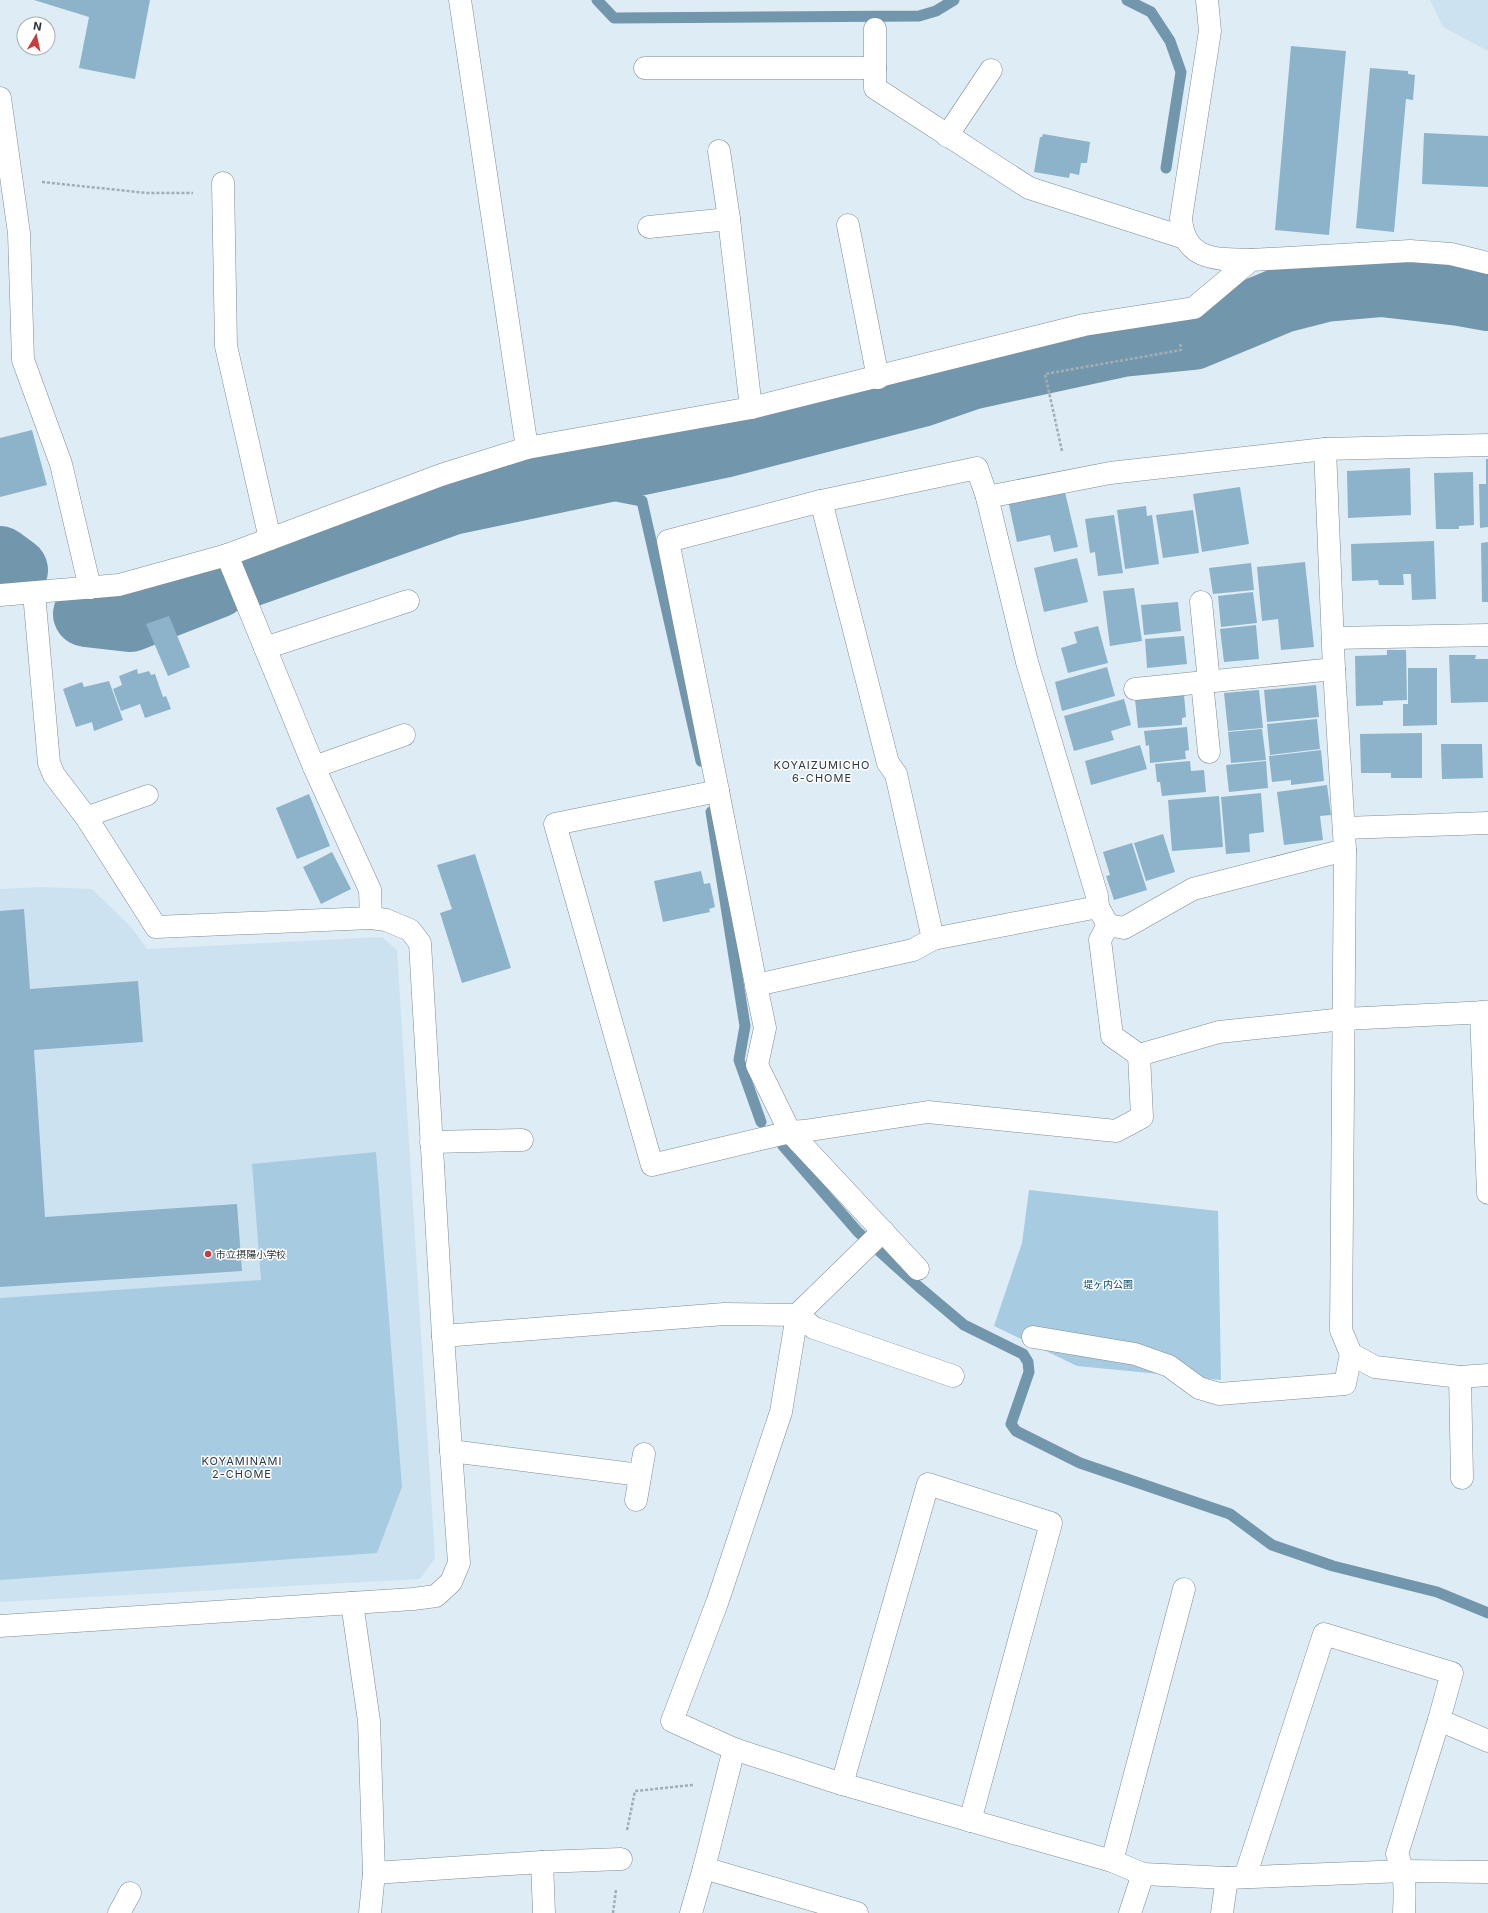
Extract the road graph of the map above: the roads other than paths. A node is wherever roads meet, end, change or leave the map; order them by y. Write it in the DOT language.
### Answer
graph roads {
  1 [pos="460,0"];
  2 [pos="1207,0"];
  3 [pos="875,29"];
  4 [pos="644,68"];
  5 [pos="875,68"];
  6 [pos="991,70"];
  7 [pos="0,98"];
  8 [pos="947,136"];
  9 [pos="719,151"];
  10 [pos="223,188"];
  11 [pos="729,219"];
  12 [pos="848,225"];
  13 [pos="649,227"];
  14 [pos="1185,238"];
  15 [pos="1251,260"];
  16 [pos="1488,263"];
  17 [pos="878,378"];
  18 [pos="751,408"];
  19 [pos="1488,445"];
  20 [pos="527,448"];
  21 [pos="1325,448"];
  22 [pos="987,497"];
  23 [pos="821,501"];
  24 [pos="270,539"];
  25 [pos="227,555"];
  26 [pos="90,588"];
  27 [pos="34,593"];
  28 [pos="0,596"];
  29 [pos="408,601"];
  30 [pos="1201,602"];
  31 [pos="1488,635"];
  32 [pos="1332,638"];
  33 [pos="265,648"];
  34 [pos="1334,669"];
  35 [pos="1205,682"];
  36 [pos="1135,689"];
  37 [pos="404,735"];
  38 [pos="1209,752"];
  39 [pos="314,768"];
  40 [pos="718,791"];
  41 [pos="148,795"];
  42 [pos="86,817"];
  43 [pos="1488,823"];
  44 [pos="1344,828"];
  45 [pos="1345,850"];
  46 [pos="1103,916"];
  47 [pos="371,918"];
  48 [pos="933,938"];
  49 [pos="756,985"];
  50 [pos="1485,1012"];
  51 [pos="1344,1018"];
  52 [pos="1139,1055"];
  53 [pos="790,1132"];
  54 [pos="522,1140"];
  55 [pos="431,1142"];
  56 [pos="1488,1193"];
  57 [pos="883,1231"];
  58 [pos="918,1269"];
  59 [pos="797,1315"];
  60 [pos="443,1336"];
  61 [pos="1033,1337"];
  62 [pos="1351,1354"];
  63 [pos="1488,1375"];
  64 [pos="953,1376"];
  65 [pos="1460,1377"];
  66 [pos="451,1451"];
  67 [pos="644,1454"];
  68 [pos="640,1475"];
  69 [pos="1462,1478"];
  70 [pos="636,1500"];
  71 [pos="1184,1590"];
  72 [pos="352,1603"];
  73 [pos="0,1626"];
  74 [pos="1439,1720"];
  75 [pos="1488,1741"];
  76 [pos="734,1749"];
  77 [pos="842,1784"];
  78 [pos="970,1821"];
  79 [pos="621,1859"];
  80 [pos="1112,1861"];
  81 [pos="542,1862"];
  82 [pos="704,1868"];
  83 [pos="1404,1871"];
  84 [pos="374,1872"];
  85 [pos="1488,1872"];
  86 [pos="1144,1874"];
  87 [pos="1236,1877"];
  88 [pos="130,1893"];
  89 [pos="119,1913"];
  90 [pos="370,1913"];
  91 [pos="544,1913"];
  92 [pos="691,1913"];
  93 [pos="857,1913"];
  94 [pos="1130,1913"];
  95 [pos="1222,1913"];
  96 [pos="1404,1913"];
  1 -- 20 [label="street"];
  2 -- 14 [label="street"];
  3 -- 5 [label="street"];
  4 -- 5 [label="street"];
  5 -- 8 [label="street"];
  6 -- 8 [label="street"];
  7 -- 26 [label="street"];
  8 -- 14 [label="street"];
  9 -- 11 [label="street"];
  10 -- 24 [label="street"];
  11 -- 13 [label="street"];
  11 -- 18 [label="street"];
  12 -- 17 [label="street"];
  14 -- 15 [label="street"];
  15 -- 16 [label="street"];
  15 -- 17 [label="street"];
  17 -- 18 [label="street"];
  18 -- 20 [label="street"];
  19 -- 21 [label="street"];
  20 -- 24 [label="street"];
  21 -- 22 [label="street"];
  21 -- 32 [label="street"];
  22 -- 23 [label="street"];
  22 -- 46 [label="street"];
  23 -- 40 [label="street"];
  23 -- 48 [label="street"];
  24 -- 25 [label="street"];
  25 -- 26 [label="street"];
  25 -- 33 [label="street"];
  26 -- 27 [label="street"];
  27 -- 28 [label="street"];
  27 -- 42 [label="street"];
  29 -- 33 [label="street"];
  30 -- 35 [label="street"];
  31 -- 32 [label="street"];
  32 -- 34 [label="street"];
  33 -- 39 [label="street"];
  34 -- 35 [label="street"];
  34 -- 44 [label="street"];
  35 -- 36 [label="street"];
  35 -- 38 [label="street"];
  37 -- 39 [label="street"];
  39 -- 47 [label="street"];
  40 -- 49 [label="street"];
  40 -- 53 [label="street"];
  41 -- 42 [label="lane"];
  42 -- 47 [label="street"];
  43 -- 44 [label="street"];
  44 -- 45 [label="street"];
  45 -- 46 [label="street"];
  45 -- 51 [label="street"];
  46 -- 48 [label="street"];
  46 -- 52 [label="street"];
  47 -- 55 [label="street"];
  48 -- 49 [label="street"];
  49 -- 53 [label="street"];
  50 -- 51 [label="street"];
  50 -- 56 [label="street"];
  51 -- 52 [label="street"];
  51 -- 62 [label="street"];
  52 -- 53 [label="street"];
  53 -- 57 [label="street"];
  54 -- 55 [label="street"];
  55 -- 60 [label="street"];
  57 -- 58 [label="street"];
  57 -- 59 [label="street"];
  59 -- 60 [label="street"];
  59 -- 64 [label="street"];
  59 -- 76 [label="street"];
  60 -- 66 [label="street"];
  61 -- 62 [label="street"];
  62 -- 65 [label="street"];
  63 -- 65 [label="street"];
  65 -- 69 [label="street"];
  66 -- 68 [label="street"];
  66 -- 72 [label="street"];
  67 -- 68 [label="street"];
  68 -- 70 [label="street"];
  71 -- 80 [label="street"];
  72 -- 73 [label="street"];
  72 -- 84 [label="street"];
  74 -- 75 [label="street"];
  74 -- 83 [label="street"];
  74 -- 87 [label="street"];
  76 -- 77 [label="street"];
  76 -- 82 [label="street"];
  77 -- 78 [label="street"];
  77 -- 78 [label="street"];
  78 -- 80 [label="street"];
  79 -- 81 [label="street"];
  80 -- 86 [label="street"];
  81 -- 84 [label="street"];
  81 -- 91 [label="street"];
  82 -- 92 [label="street"];
  82 -- 93 [label="street"];
  83 -- 85 [label="street"];
  83 -- 87 [label="street"];
  83 -- 96 [label="street"];
  84 -- 90 [label="street"];
  86 -- 87 [label="street"];
  86 -- 94 [label="street"];
  87 -- 95 [label="street"];
  88 -- 89 [label="street"];
}
